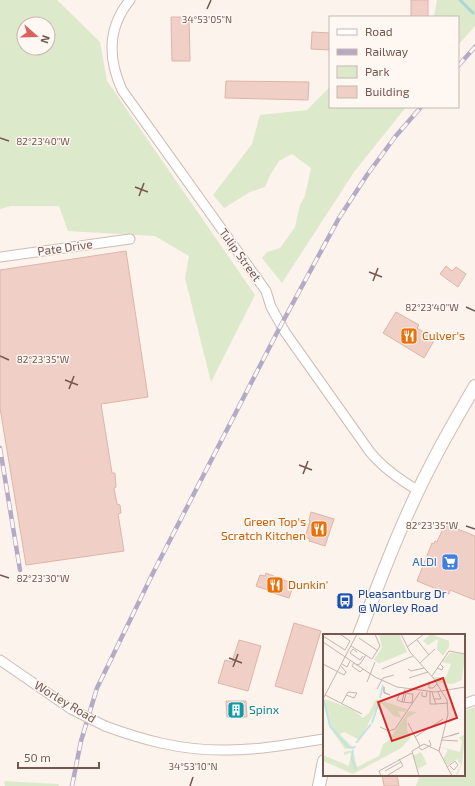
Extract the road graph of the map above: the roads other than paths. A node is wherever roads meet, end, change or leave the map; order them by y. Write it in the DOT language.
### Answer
graph roads {
  1 [pos="130,0"];
  2 [pos="130,239"];
  3 [pos="0,256"];
  4 [pos="475,386"];
  5 [pos="418,491"];
  6 [pos="359,634"];
  7 [pos="0,660"];
  8 [pos="475,700"];
  9 [pos="465,704"];
  10 [pos="323,739"];
  11 [pos="323,766"];
  12 [pos="319,786"];
  1 -- 5 [label="street, Tulip Street"];
  2 -- 3 [label="street, Pate Drive"];
  4 -- 5 [label="main road"];
  5 -- 6 [label="main road"];
  7 -- 10 [label="street, Worley Road, bridge"];
  8 -- 9 [label="street"];
  11 -- 12 [label="main road"];
}
